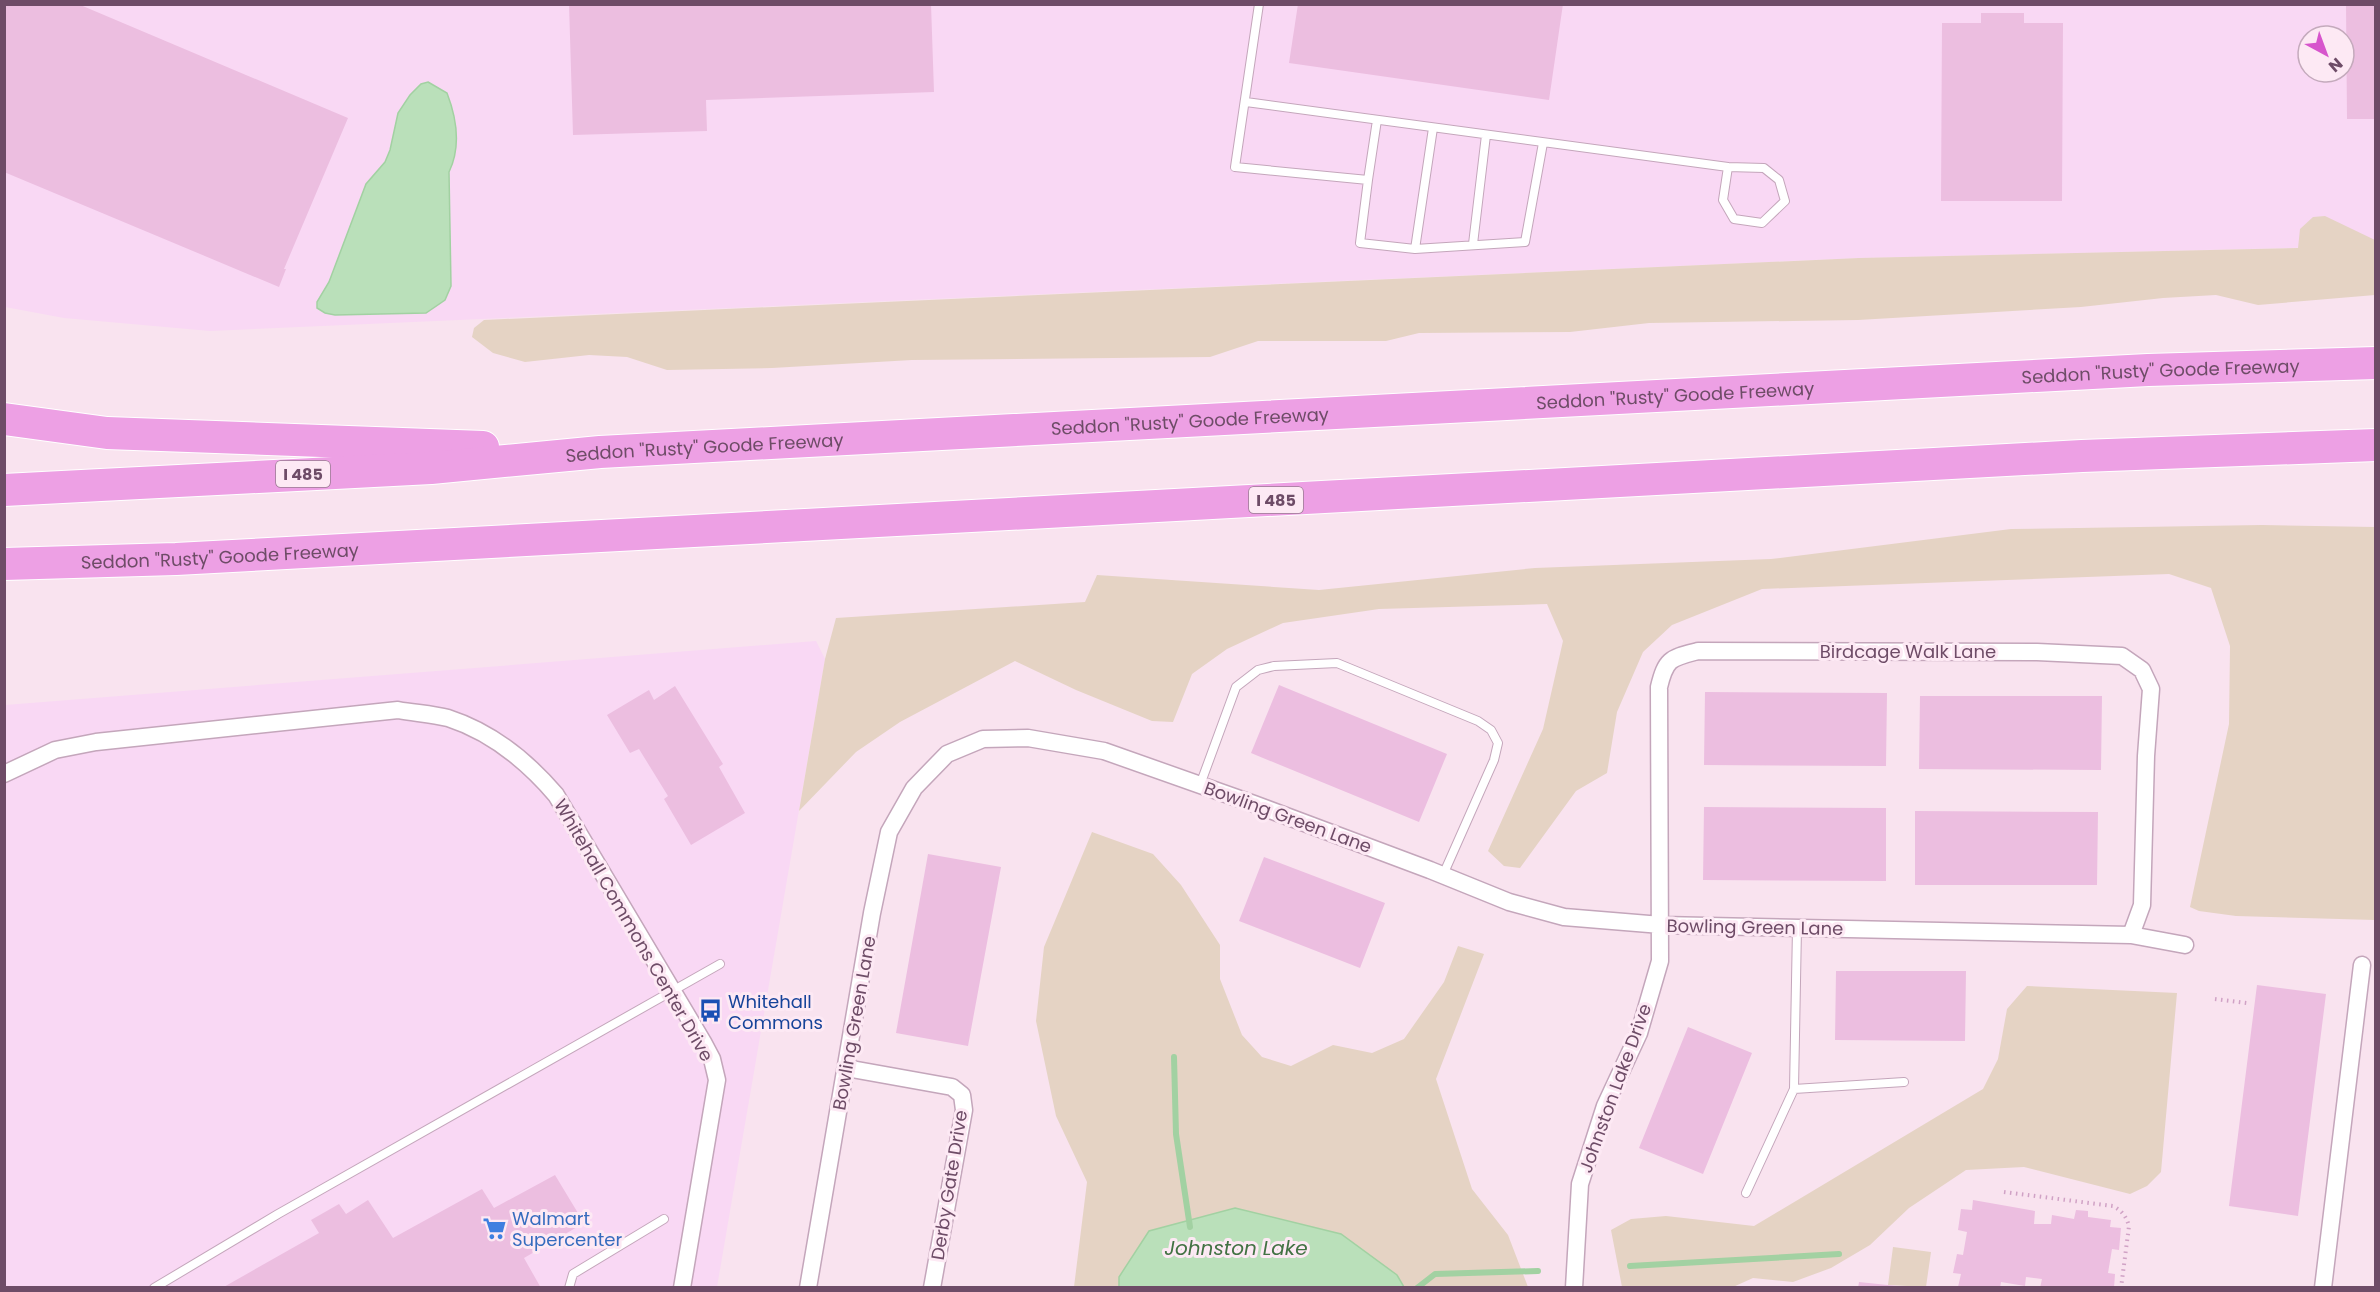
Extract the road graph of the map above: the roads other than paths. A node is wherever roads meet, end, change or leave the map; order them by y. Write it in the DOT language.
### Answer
graph roads {
  1 [pos="1259,4"];
  2 [pos="1246,102"];
  3 [pos="1377,120"];
  4 [pos="1433,128"];
  5 [pos="1486,135"];
  6 [pos="1543,143"];
  7 [pos="1728,167"];
  8 [pos="1368,180"];
  9 [pos="1473,244"];
  10 [pos="1415,249"];
  11 [pos="2376,363"];
  12 [pos="4,419"];
  13 [pos="2376,445"];
  14 [pos="600,452"];
  15 [pos="4,490"];
  16 [pos="176,559"];
  17 [pos="4,564"];
  18 [pos="4,586"];
  19 [pos="4,774"];
  20 [pos="1200,785"];
  21 [pos="1443,875"];
  22 [pos="1661,925"];
  23 [pos="1797,928"];
  24 [pos="2131,935"];
  25 [pos="2185,945"];
  26 [pos="720,964"];
  27 [pos="2362,965"];
  28 [pos="674,990"];
  29 [pos="846,1068"];
  30 [pos="1904,1083"];
  31 [pos="1794,1089"];
  32 [pos="1746,1193"];
  33 [pos="664,1219"];
  34 [pos="154,1287"];
  35 [pos="569,1287"];
  36 [pos="682,1287"];
  37 [pos="808,1287"];
  38 [pos="932,1287"];
  39 [pos="1574,1287"];
  40 [pos="2323,1287"];
  1 -- 2 [label="lane"];
  2 -- 3 [label="lane"];
  2 -- 8 [label="lane"];
  3 -- 4 [label="lane"];
  3 -- 8 [label="lane"];
  4 -- 5 [label="lane"];
  4 -- 10 [label="lane"];
  5 -- 6 [label="lane"];
  5 -- 9 [label="lane"];
  6 -- 7 [label="lane"];
  6 -- 9 [label="lane"];
  7 -- 7 [label="lane"];
  8 -- 10 [label="lane"];
  9 -- 10 [label="lane"];
  11 -- 14 [label="highway, Seddon \"Rusty\" Goode Freeway / I 485"];
  12 -- 14 [label="highway"];
  13 -- 16 [label="highway, Seddon \"Rusty\" Goode Freeway / I 485"];
  14 -- 15 [label="highway, Seddon \"Rusty\" Goode Freeway / I 485"];
  16 -- 17 [label="highway, Seddon \"Rusty\" Goode Freeway / I 485"];
  16 -- 18 [label="highway"];
  19 -- 28 [label="street, Whitehall Commons Center Drive"];
  20 -- 21 [label="street, Bowling Green Lane"];
  20 -- 21 [label="lane"];
  20 -- 29 [label="street, Bowling Green Lane"];
  21 -- 22 [label="street, Bowling Green Lane"];
  22 -- 23 [label="street, Bowling Green Lane"];
  22 -- 24 [label="street, Birdcage Walk Lane"];
  22 -- 39 [label="street, Johnston Lake Drive"];
  23 -- 24 [label="street, Bowling Green Lane"];
  23 -- 31 [label="lane"];
  24 -- 25 [label="street, Bowling Green Lane"];
  26 -- 28 [label="lane"];
  27 -- 40 [label="street"];
  28 -- 34 [label="lane"];
  28 -- 36 [label="street, Whitehall Commons Center Drive"];
  29 -- 37 [label="street, Bowling Green Lane"];
  29 -- 38 [label="street, Derby Gate Drive"];
  30 -- 31 [label="lane"];
  31 -- 32 [label="lane"];
  33 -- 35 [label="lane"];
}
